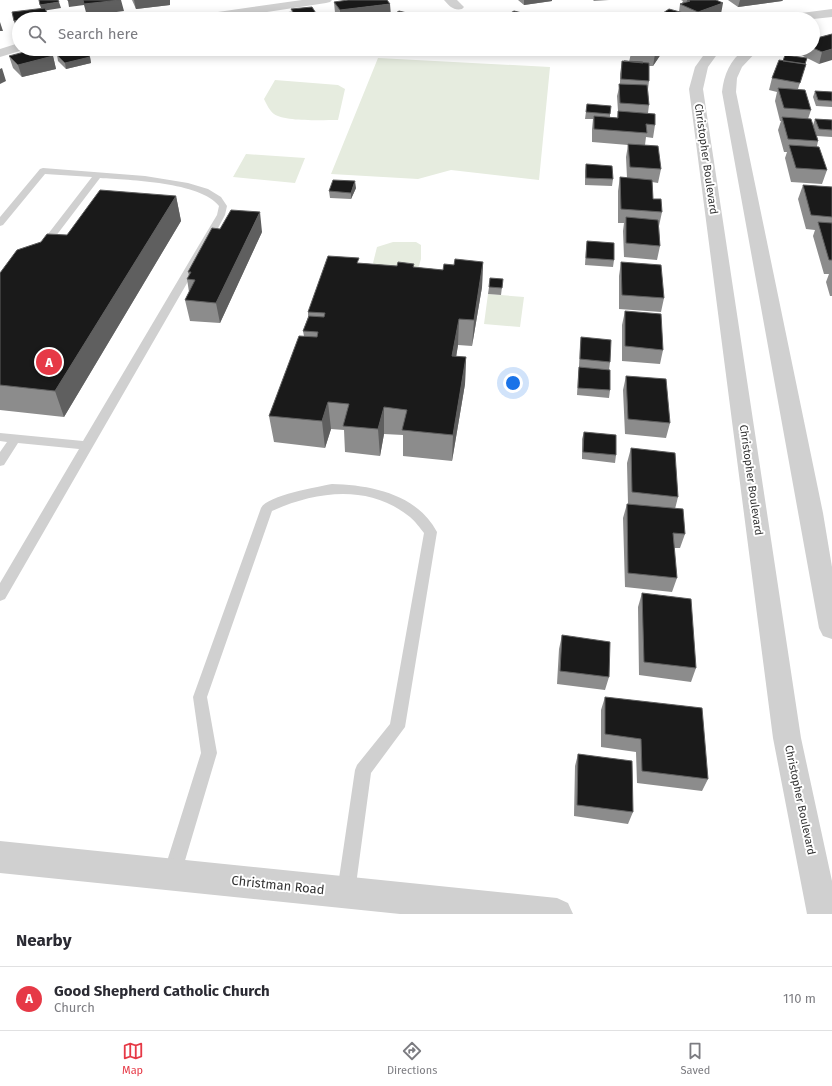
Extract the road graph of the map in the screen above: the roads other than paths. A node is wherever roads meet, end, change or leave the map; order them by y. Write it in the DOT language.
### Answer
graph roads {
  1 [pos="326,0"];
  2 [pos="831,7"];
  3 [pos="245,12"];
  4 [pos="812,12"];
  5 [pos="12,49"];
  6 [pos="0,53"];
  7 [pos="709,56"];
  8 [pos="743,56"];
  9 [pos="98,175"];
  10 [pos="0,223"];
  11 [pos="36,257"];
  12 [pos="0,437"];
  13 [pos="15,439"];
  14 [pos="86,446"];
  15 [pos="0,462"];
  16 [pos="0,595"];
  17 [pos="832,628"];
  18 [pos="0,857"];
  19 [pos="172,874"];
  20 [pos="346,892"];
  21 [pos="557,914"];
  22 [pos="823,914"];
  1 -- 3 [label="street"];
  2 -- 4 [label="street"];
  5 -- 6 [label="street"];
  7 -- 22 [label="street, Christopher Boulevard"];
  8 -- 17 [label="street"];
  9 -- 10 [label="lane"];
  9 -- 11 [label="lane"];
  9 -- 14 [label="lane"];
  12 -- 13 [label="lane"];
  13 -- 14 [label="lane"];
  13 -- 15 [label="lane"];
  14 -- 16 [label="lane"];
  18 -- 19 [label="street, Christman Road"];
  19 -- 20 [label="street, Christman Road"];
  19 -- 20 [label="lane"];
  20 -- 21 [label="street, Christman Road"];
}
